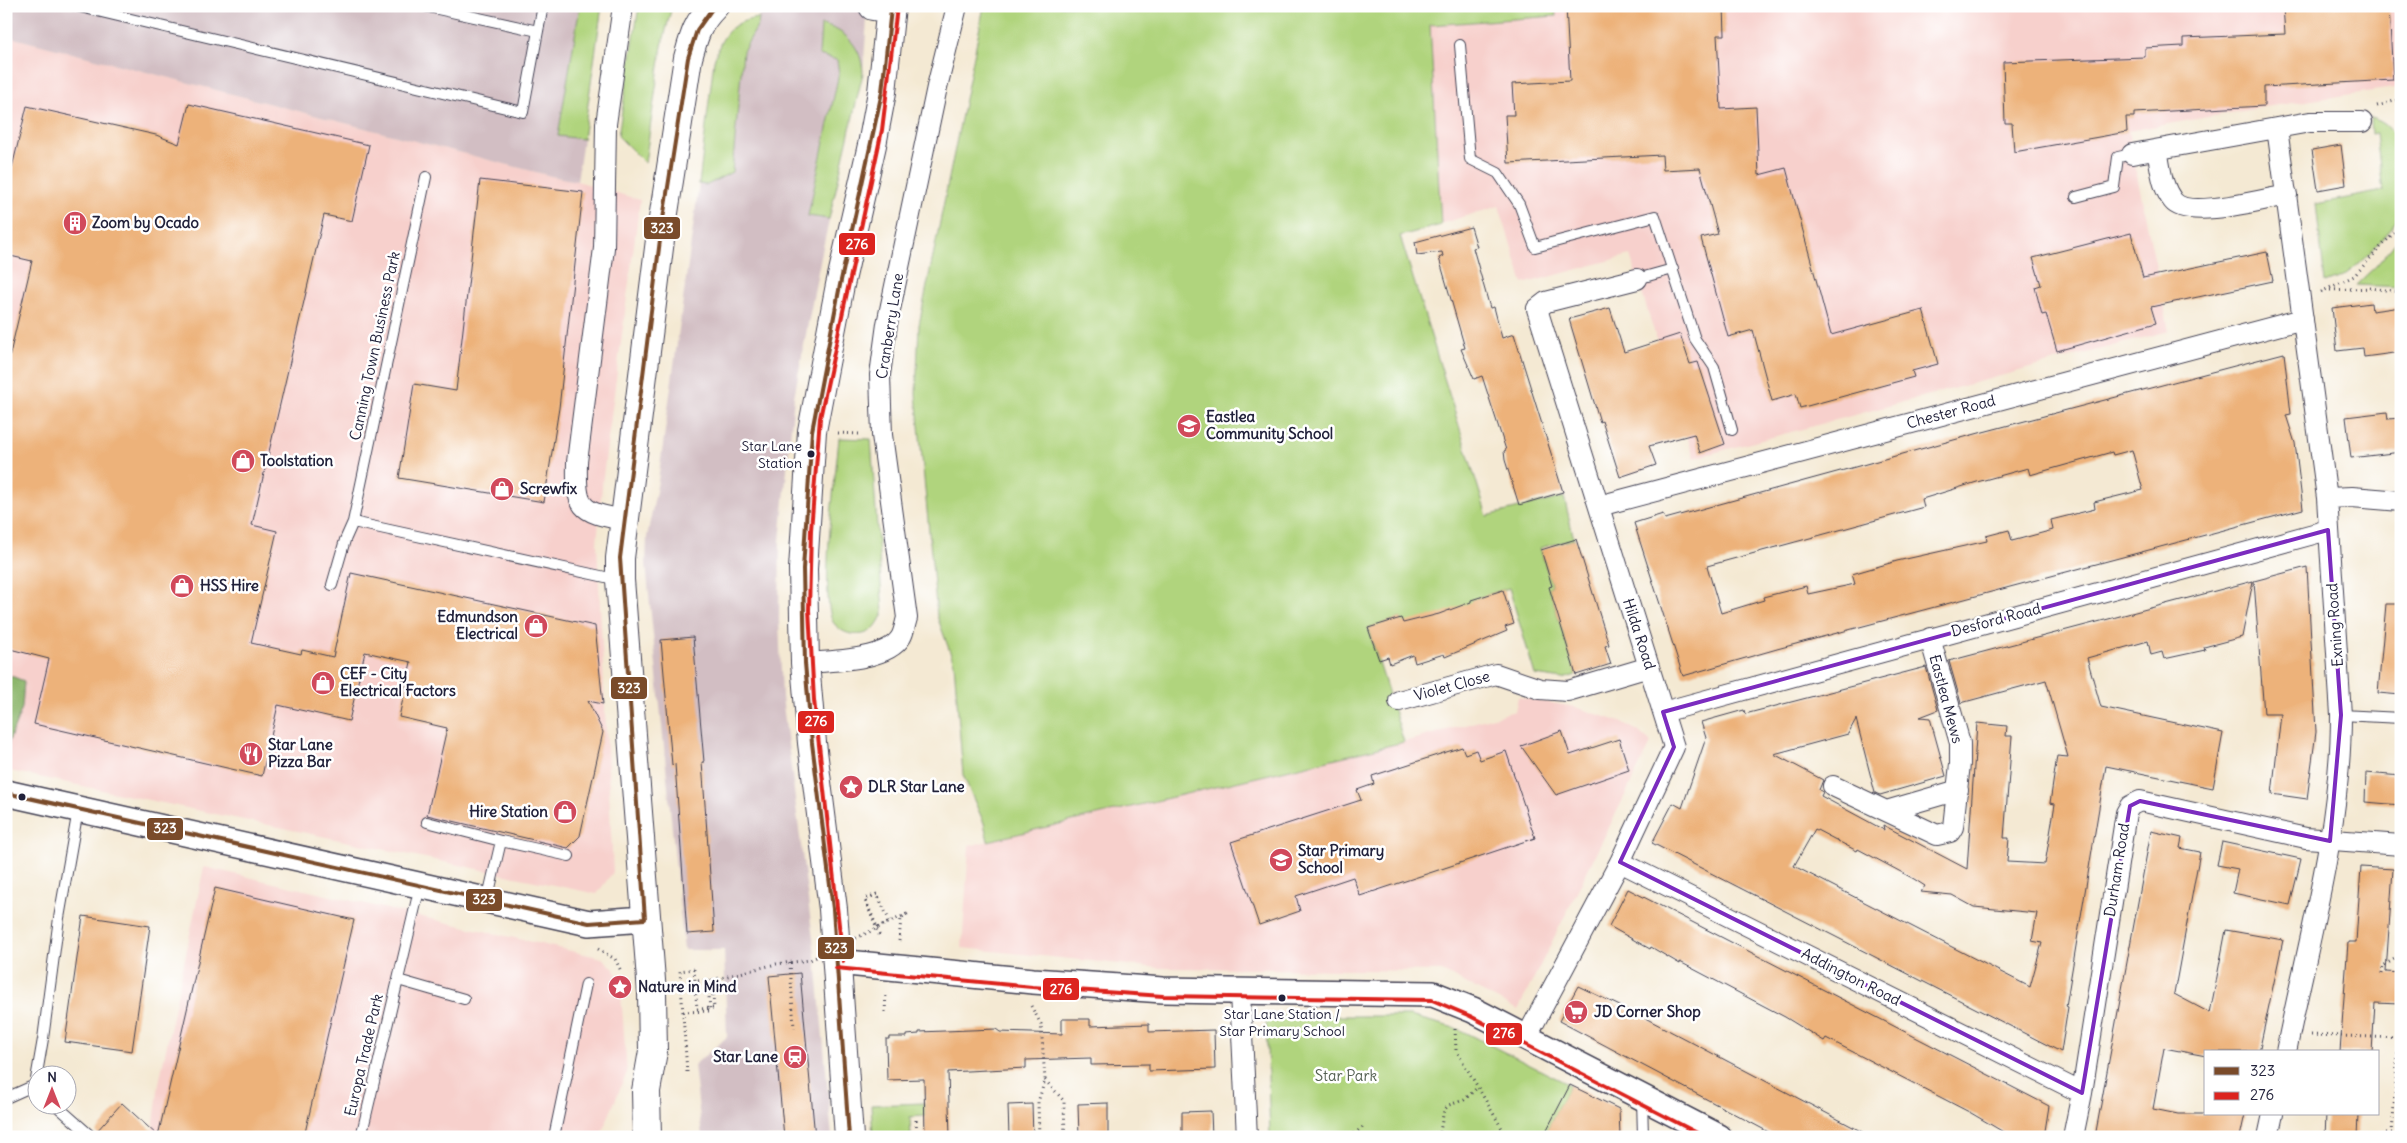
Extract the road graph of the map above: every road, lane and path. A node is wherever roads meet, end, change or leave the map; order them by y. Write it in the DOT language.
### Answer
graph roads {
  1 [pos="76,6"];
  2 [pos="424,6"];
  3 [pos="543,6"];
  4 [pos="622,6"];
  5 [pos="714,6"];
  6 [pos="957,6"];
  7 [pos="885,7"];
  8 [pos="538,31"];
  9 [pos="1460,45"];
  10 [pos="2401,99"];
  11 [pos="2366,115"];
  12 [pos="2278,128"];
  13 [pos="2157,150"];
  14 [pos="2132,154"];
  15 [pos="426,177"];
  16 [pos="2287,195"];
  17 [pos="2076,197"];
  18 [pos="2401,225"];
  19 [pos="1673,268"];
  20 [pos="1637,279"];
  21 [pos="2326,290"];
  22 [pos="2401,292"];
  23 [pos="2301,297"];
  24 [pos="2303,319"];
  25 [pos="1732,430"];
  26 [pos="2327,498"];
  27 [pos="2401,501"];
  28 [pos="1599,506"];
  29 [pos="624,520"];
  30 [pos="353,522"];
  31 [pos="2328,530"];
  32 [pos="620,580"];
  33 [pos="332,585"];
  34 [pos="1930,638"];
  35 [pos="805,663"];
  36 [pos="1649,667"];
  37 [pos="1399,700"];
  38 [pos="1663,712"];
  39 [pos="2341,715"];
  40 [pos="2401,718"];
  41 [pos="1833,786"];
  42 [pos="1958,790"];
  43 [pos="6,793"];
  44 [pos="78,810"];
  45 [pos="1886,811"];
  46 [pos="427,822"];
  47 [pos="501,840"];
  48 [pos="2330,840"];
  49 [pos="2401,844"];
  50 [pos="569,856"];
  51 [pos="1620,862"];
  52 [pos="420,885"];
  53 [pos="487,902"];
  54 [pos="645,919"];
  55 [pos="891,922"];
  56 [pos="880,938"];
  57 [pos="899,941"];
  58 [pos="594,947"];
  59 [pos="2401,955"];
  60 [pos="837,962"];
  61 [pos="790,963"];
  62 [pos="620,965"];
  63 [pos="2382,974"];
  64 [pos="398,980"];
  65 [pos="712,980"];
  66 [pos="586,984"];
  67 [pos="1240,993"];
  68 [pos="886,995"];
  69 [pos="464,999"];
  70 [pos="1031,1002"];
  71 [pos="683,1012"];
  72 [pos="885,1012"];
  73 [pos="1454,1023"];
  74 [pos="794,1028"];
  75 [pos="1526,1038"];
  76 [pos="2400,1038"];
  77 [pos="2287,1043"];
  78 [pos="39,1066"];
  79 [pos="687,1072"];
  80 [pos="1045,1080"];
  81 [pos="1478,1087"];
  82 [pos="28,1090"];
  83 [pos="2082,1093"];
  84 [pos="1642,1097"];
  85 [pos="6,1098"];
  86 [pos="68,1116"];
  87 [pos="2273,1116"];
  88 [pos="916,1120"];
  89 [pos="1362,1126"];
  90 [pos="92,1137"];
  91 [pos="361,1137"];
  92 [pos="554,1137"];
  93 [pos="647,1137"];
  94 [pos="849,1137"];
  95 [pos="917,1137"];
  96 [pos="1039,1137"];
  97 [pos="1064,1137"];
  98 [pos="1247,1137"];
  99 [pos="1350,1137"];
  100 [pos="1439,1137"];
  101 [pos="1507,1137"];
  102 [pos="1643,1137"];
  103 [pos="1719,1137"];
  104 [pos="2073,1137"];
  105 [pos="2268,1137"];
  106 [pos="2385,1137"];
  1 -- 8 [label="lane"];
  2 -- 8 [label="lane"];
  3 -- 8 [label="lane"];
  4 -- 29 [label="street"];
  5 -- 29 [label="main road"];
  6 -- 35 [label="street, Cranberry Lane"];
  7 -- 35 [label="main road"];
  9 -- 19 [label="lane"];
  10 -- 11 [label="path"];
  11 -- 12 [label="street"];
  12 -- 13 [label="street"];
  12 -- 16 [label="street, Exning Road"];
  13 -- 14 [label="street"];
  13 -- 16 [label="street"];
  14 -- 17 [label="lane"];
  15 -- 30 [label="lane, Canning Town Business Park"];
  16 -- 23 [label="street, Exning Road"];
  18 -- 21 [label="path"];
  19 -- 20 [label="lane"];
  19 -- 25 [label="lane"];
  20 -- 28 [label="street, Hilda Road"];
  21 -- 22 [label="path"];
  21 -- 23 [label="path"];
  23 -- 24 [label="street, Exning Road"];
  24 -- 26 [label="street, Exning Road"];
  24 -- 28 [label="street, Chester Road"];
  26 -- 27 [label="street"];
  26 -- 31 [label="street, Exning Road"];
  28 -- 36 [label="street, Hilda Road"];
  29 -- 32 [label="main road"];
  30 -- 32 [label="lane"];
  30 -- 33 [label="lane, Canning Town Business Park"];
  31 -- 34 [label="street, Desford Road"];
  31 -- 39 [label="street, Exning Road"];
  32 -- 54 [label="main road"];
  34 -- 38 [label="street, Desford Road"];
  34 -- 42 [label="street, Eastlea Mews"];
  35 -- 60 [label="main road"];
  36 -- 37 [label="street, Violet Close"];
  36 -- 38 [label="street, Hilda Road"];
  38 -- 51 [label="street, Hilda Road"];
  39 -- 40 [label="lane"];
  39 -- 48 [label="street, Exning Road"];
  41 -- 45 [label="street, Eastlea Mews"];
  42 -- 45 [label="street"];
  42 -- 45 [label="street, Eastlea Mews"];
  43 -- 44 [label="street"];
  44 -- 52 [label="street"];
  44 -- 78 [label="lane"];
  46 -- 47 [label="lane"];
  47 -- 50 [label="lane"];
  47 -- 53 [label="lane"];
  48 -- 49 [label="street"];
  48 -- 77 [label="street, Exning Road"];
  48 -- 83 [label="street, Durham Road"];
  51 -- 75 [label="street, Hilda Road"];
  51 -- 83 [label="street, Addington Road"];
  52 -- 53 [label="street"];
  52 -- 64 [label="lane, Europa Trade Park"];
  53 -- 54 [label="street"];
  54 -- 93 [label="main road"];
  55 -- 56 [label="path, bridge"];
  55 -- 57 [label="path, bridge"];
  55 -- 61 [label="path, bridge"];
  58 -- 62 [label="path"];
  59 -- 63 [label="path"];
  60 -- 67 [label="street"];
  60 -- 94 [label="main road"];
  61 -- 65 [label="path, bridge"];
  61 -- 74 [label="path"];
  64 -- 69 [label="lane, Europa Trade Park"];
  64 -- 91 [label="lane, Europa Trade Park"];
  65 -- 71 [label="path, bridge"];
  65 -- 71 [label="path, bridge"];
  66 -- 92 [label="lane"];
  67 -- 75 [label="street"];
  67 -- 98 [label="street"];
  68 -- 72 [label="path"];
  70 -- 80 [label="path"];
  71 -- 79 [label="path"];
  73 -- 81 [label="path"];
  75 -- 84 [label="street"];
  76 -- 77 [label="path"];
  76 -- 106 [label="path"];
  80 -- 96 [label="path"];
  80 -- 97 [label="path"];
  81 -- 100 [label="path"];
  81 -- 101 [label="path"];
  82 -- 85 [label="lane"];
  83 -- 104 [label="street, Durham Road"];
  84 -- 102 [label="lane"];
  84 -- 103 [label="street"];
  86 -- 90 [label="lane"];
  87 -- 105 [label="street"];
  88 -- 95 [label="path"];
  89 -- 99 [label="path"];
}
